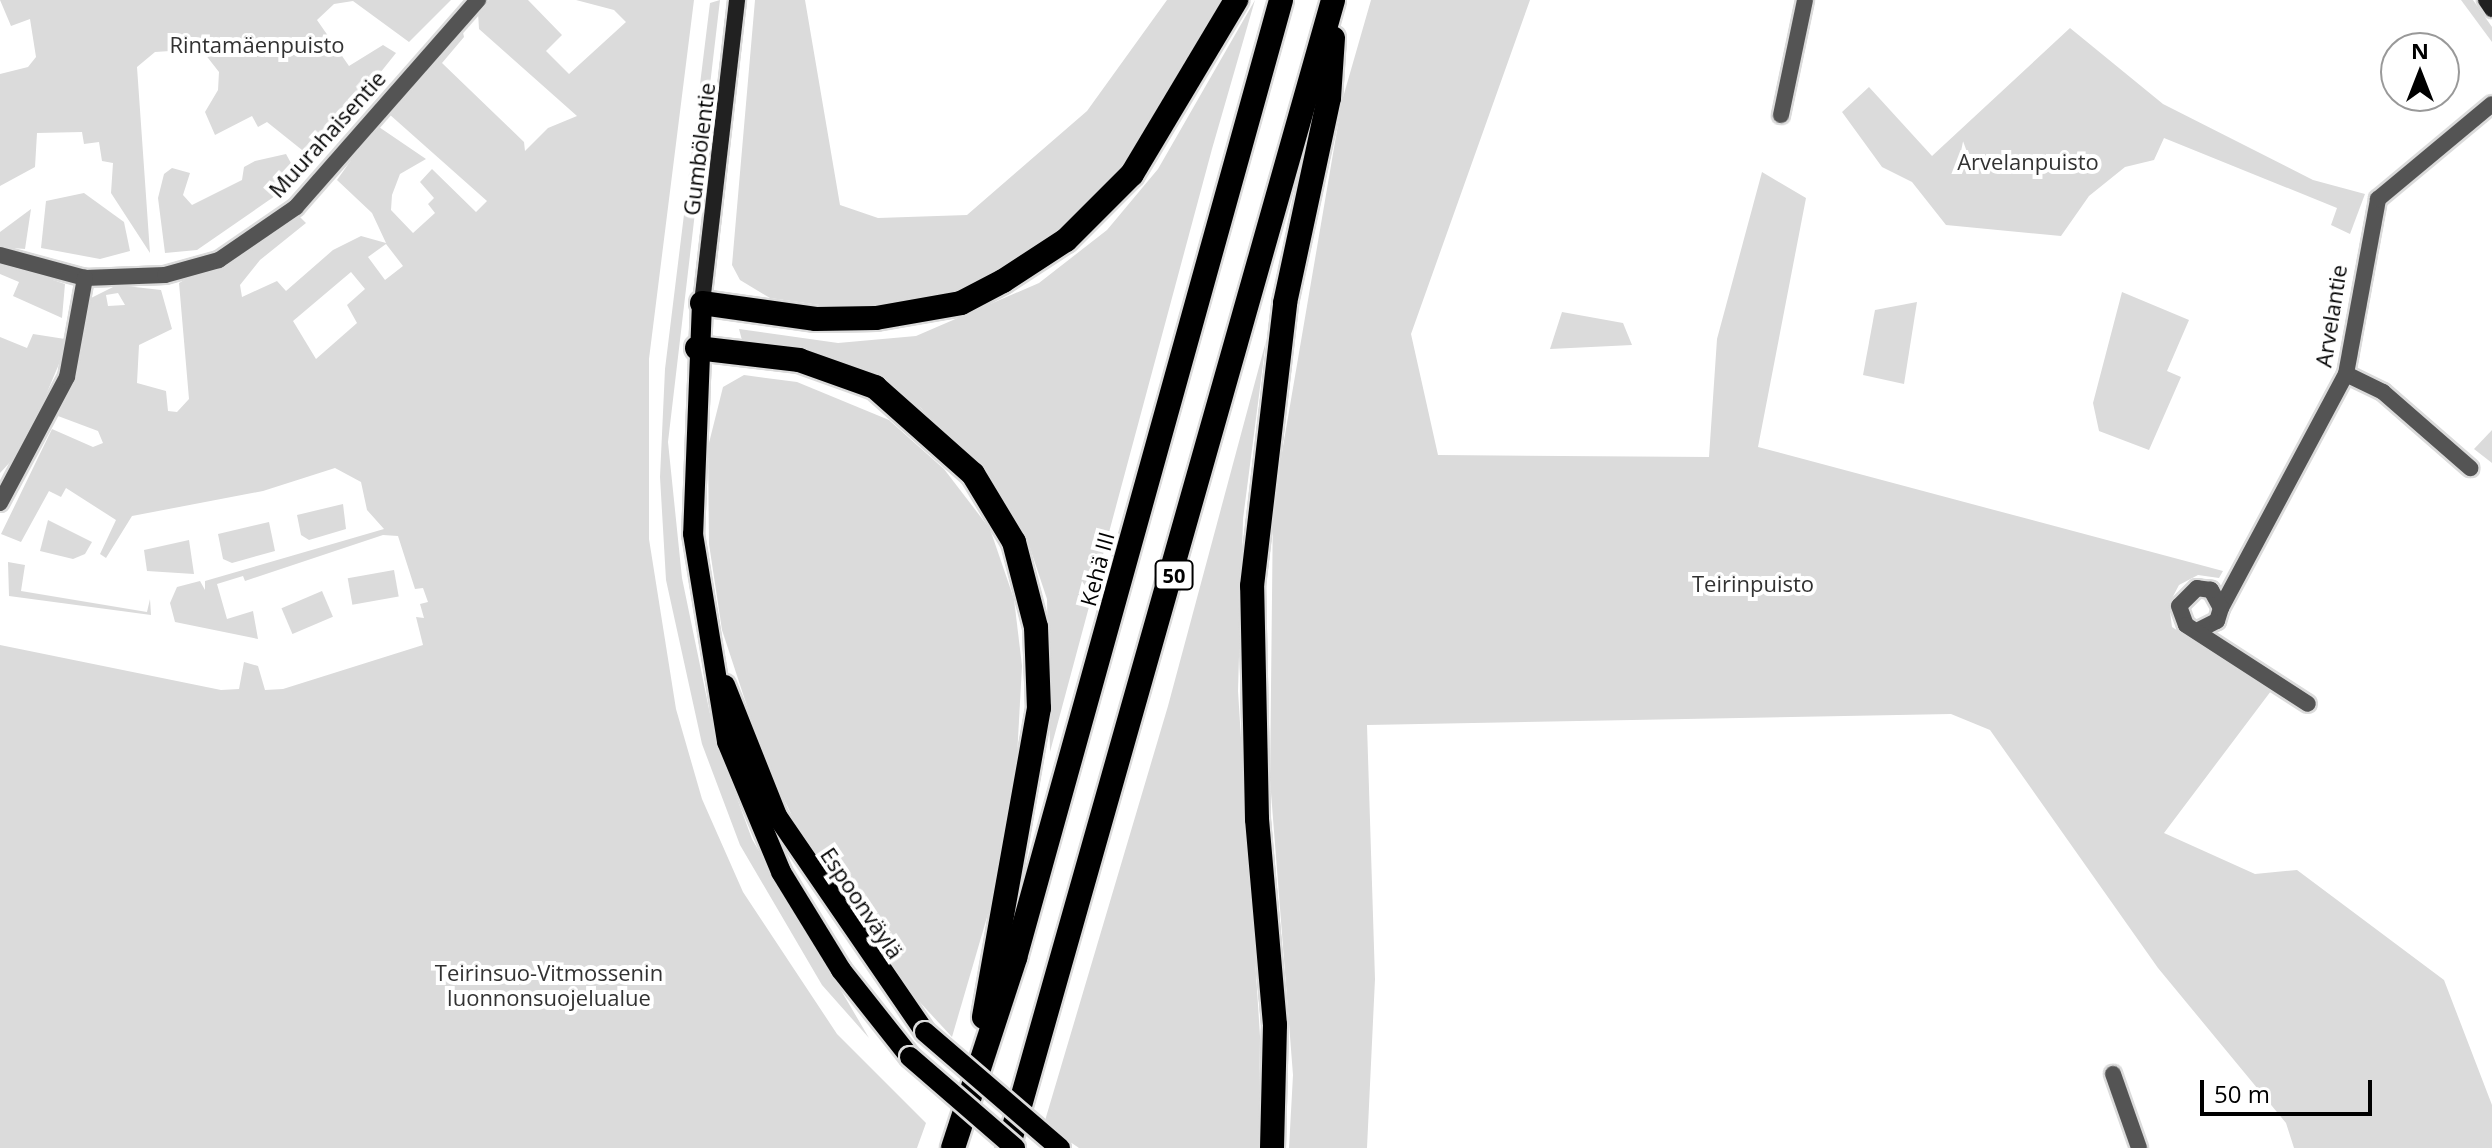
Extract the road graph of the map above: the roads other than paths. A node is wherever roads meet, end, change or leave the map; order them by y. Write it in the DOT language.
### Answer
graph roads {
  1 [pos="478,0"];
  2 [pos="737,0"];
  3 [pos="1236,0"];
  4 [pos="1281,0"];
  5 [pos="1335,0"];
  6 [pos="1805,0"];
  7 [pos="2486,0"];
  8 [pos="2492,9"];
  9 [pos="2492,104"];
  10 [pos="1781,115"];
  11 [pos="0,255"];
  12 [pos="85,278"];
  13 [pos="702,303"];
  14 [pos="697,348"];
  15 [pos="2346,374"];
  16 [pos="2470,468"];
  17 [pos="0,503"];
  18 [pos="2221,608"];
  19 [pos="703,629"];
  20 [pos="2199,630"];
  21 [pos="2308,704"];
  22 [pos="2113,1074"];
  23 [pos="973,1093"];
  24 [pos="953,1148"];
  25 [pos="1008,1148"];
  26 [pos="1015,1148"];
  27 [pos="1060,1148"];
  28 [pos="1272,1148"];
  29 [pos="2139,1148"];
  1 -- 12 [label="street, Muurahaisentie"];
  2 -- 13 [label="main road, Gumbölentie"];
  3 -- 13 [label="highway"];
  4 -- 23 [label="highway, Kehä III / 50"];
  5 -- 25 [label="highway, 50"];
  5 -- 28 [label="highway"];
  6 -- 10 [label="street"];
  7 -- 8 [label="main road"];
  9 -- 15 [label="street, Arvelantie"];
  11 -- 12 [label="street, Muurahaisentie"];
  12 -- 17 [label="street"];
  13 -- 14 [label="main road, Espoonväylä"];
  14 -- 19 [label="main road, Espoonväylä"];
  14 -- 23 [label="highway"];
  15 -- 16 [label="street"];
  15 -- 18 [label="street, Arvelantie"];
  18 -- 20 [label="street"];
  18 -- 20 [label="street"];
  19 -- 26 [label="main road, Espoonväylä, bridge"];
  19 -- 27 [label="main road, Espoonväylä, bridge"];
  20 -- 21 [label="street"];
  22 -- 29 [label="street"];
  23 -- 24 [label="highway, Kehä III / 50"];
}
